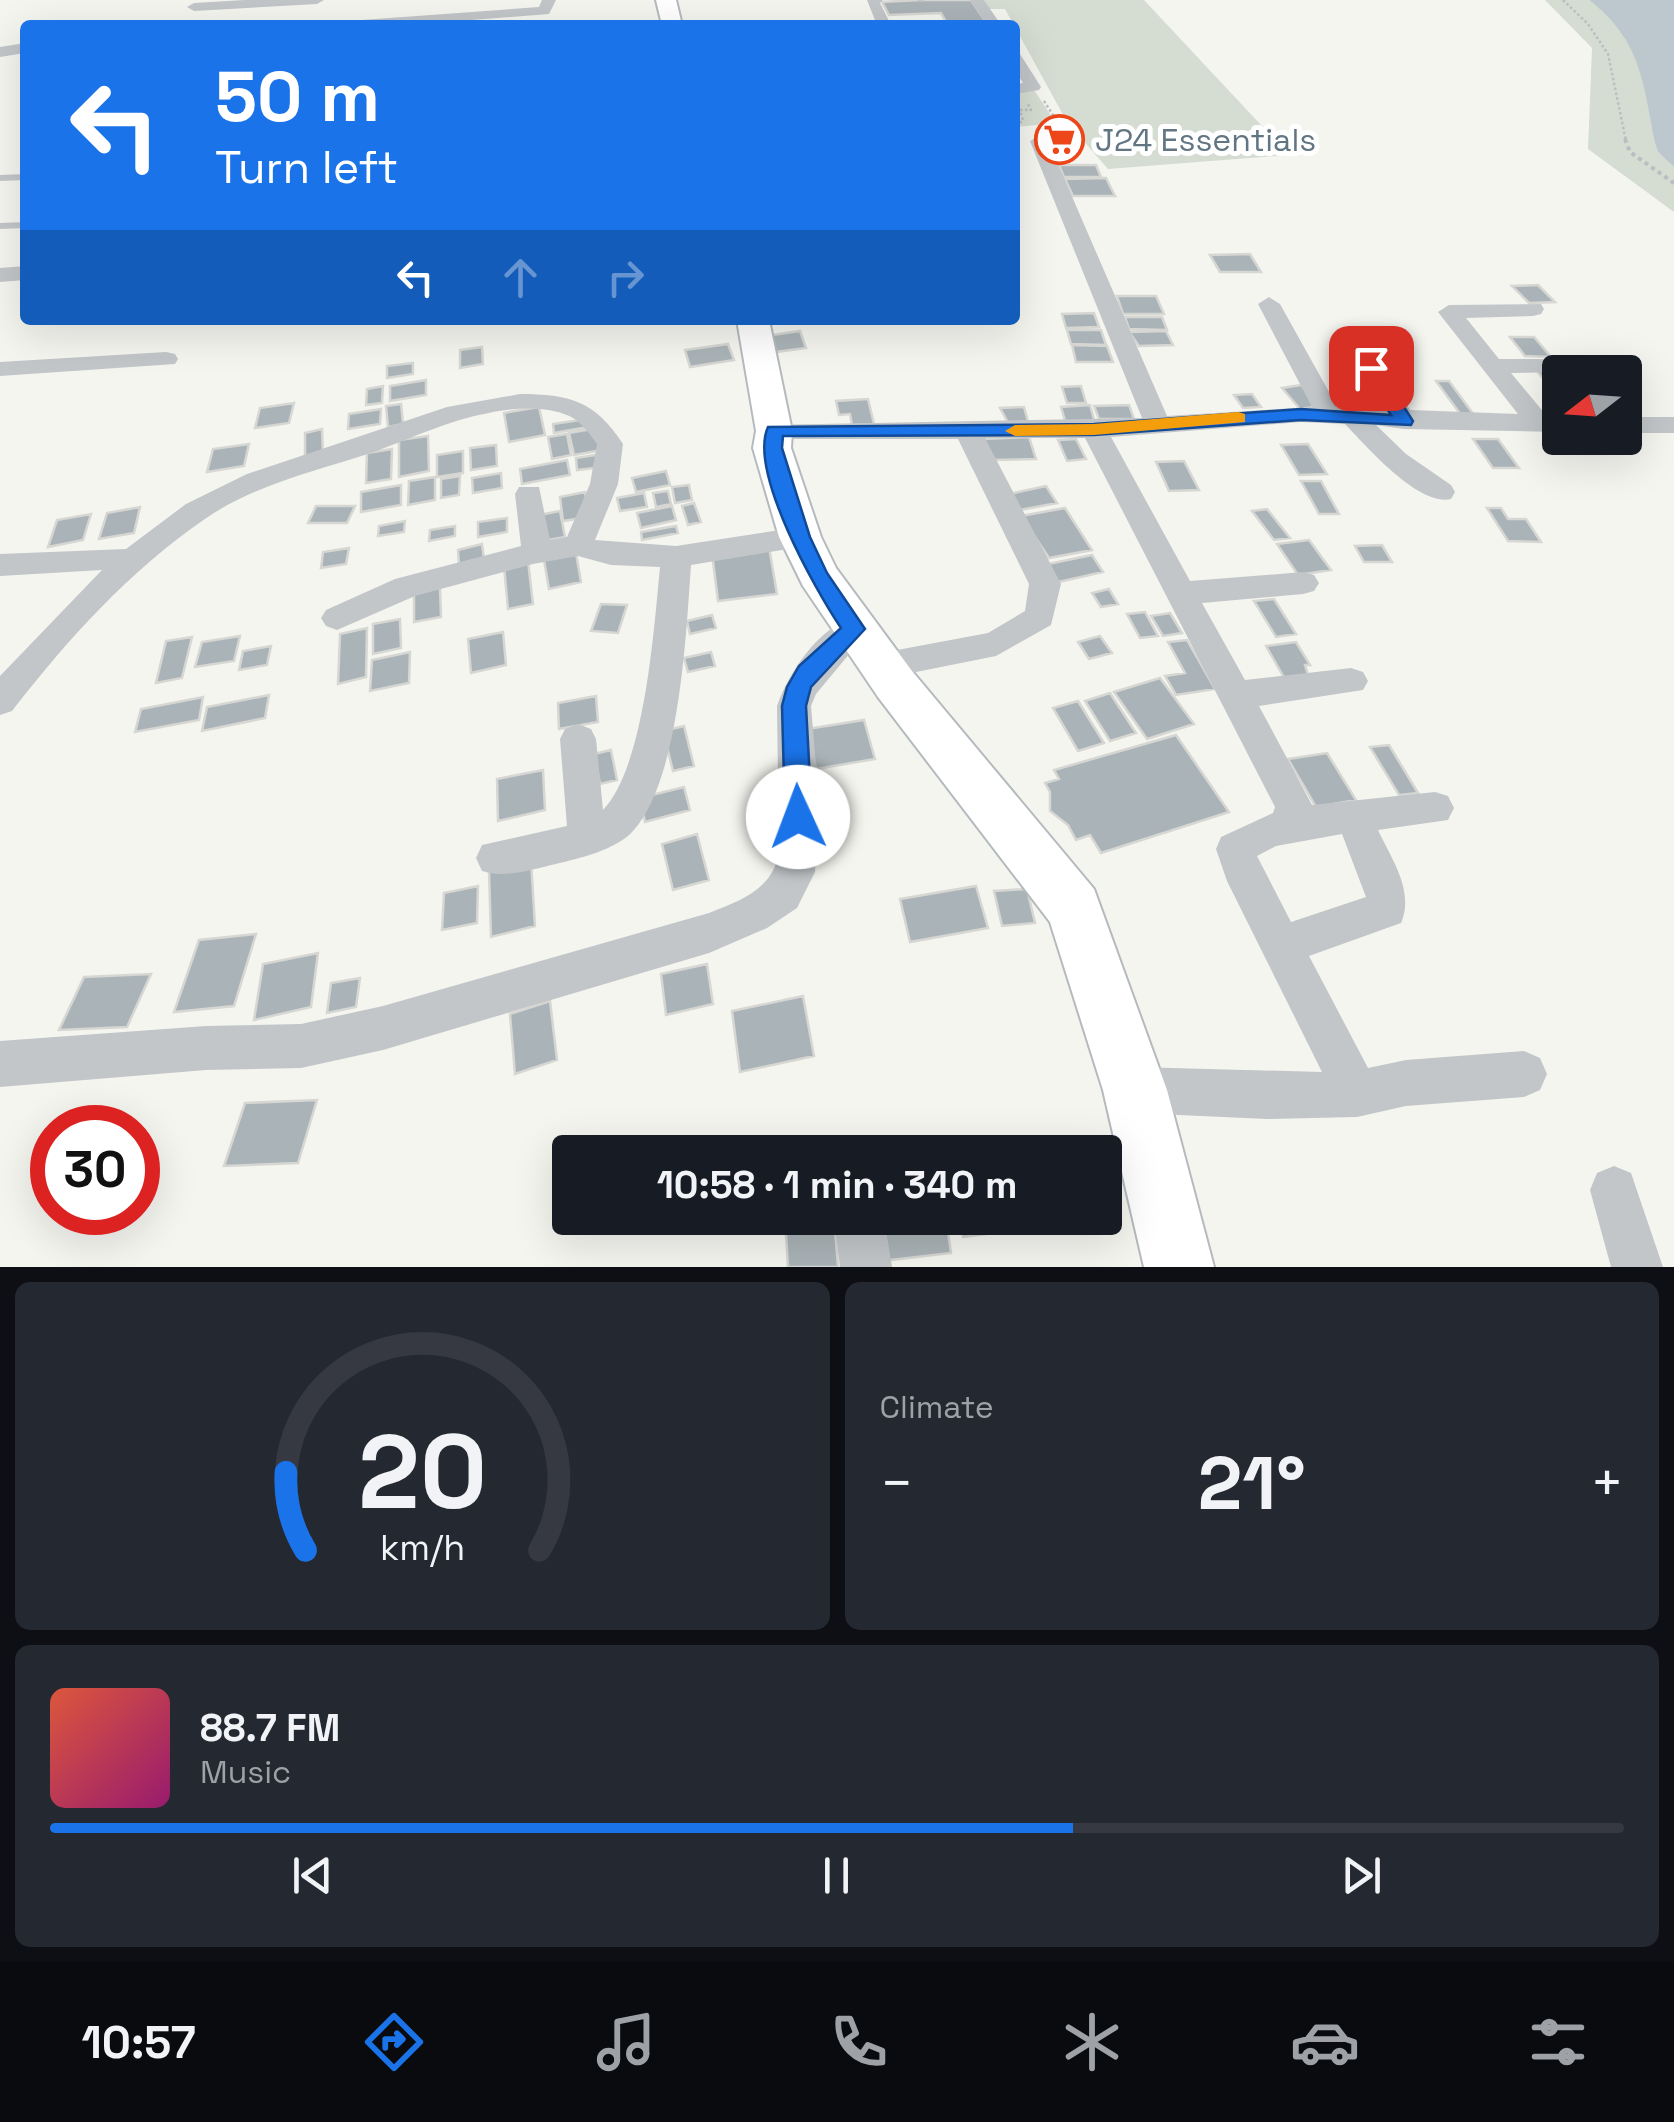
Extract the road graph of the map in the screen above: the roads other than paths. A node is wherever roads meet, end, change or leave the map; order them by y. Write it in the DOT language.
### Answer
graph roads {
  1 [pos="317,0"];
  2 [pos="548,0"];
  3 [pos="192,4"];
  4 [pos="413,20"];
  5 [pos="1020,65"];
  6 [pos="1020,89"];
  7 [pos="1020,130"];
  8 [pos="1269,304"];
  9 [pos="1533,309"];
  10 [pos="754,325"];
  11 [pos="166,359"];
  12 [pos="1492,366"];
  13 [pos="1542,366"];
  14 [pos="0,368"];
  15 [pos="1371,368"];
  16 [pos="1542,416"];
  17 [pos="1342,417"];
  18 [pos="1404,421"];
  19 [pos="1157,424"];
  20 [pos="1542,424"];
  21 [pos="1642,425"];
  22 [pos="1674,425"];
  23 [pos="1094,430"];
  24 [pos="774,431"];
  25 [pos="968,431"];
  26 [pos="1441,492"];
  27 [pos="529,494"];
  28 [pos="800,537"];
  29 [pos="578,546"];
  30 [pos="537,552"];
  31 [pos="676,556"];
  32 [pos="134,560"];
  33 [pos="0,565"];
  34 [pos="1303,584"];
  35 [pos="1181,592"];
  36 [pos="337,618"];
  37 [pos="867,648"];
  38 [pos="1351,681"];
  39 [pos="1236,695"];
  40 [pos="0,702"];
  41 [pos="578,740"];
  42 [pos="1435,808"];
  43 [pos="1353,816"];
  44 [pos="1289,826"];
  45 [pos="588,837"];
  46 [pos="496,858"];
  47 [pos="1281,946"];
  48 [pos="0,1064"];
  49 [pos="1524,1074"];
  50 [pos="1135,1090"];
  51 [pos="1357,1094"];
  52 [pos="1614,1190"];
  53 [pos="862,1235"];
  54 [pos="866,1267"];
  55 [pos="1179,1267"];
  56 [pos="1637,1267"];
  1 -- 3 [label="street"];
  2 -- 4 [label="street"];
  5 -- 6 [label="street"];
  7 -- 19 [label="street"];
  8 -- 17 [label="street"];
  9 -- 12 [label="street"];
  10 -- 24 [label="street"];
  11 -- 14 [label="street"];
  12 -- 13 [label="street"];
  12 -- 16 [label="street"];
  15 -- 18 [label="street"];
  17 -- 18 [label="street"];
  17 -- 19 [label="street"];
  17 -- 26 [label="street"];
  18 -- 20 [label="street"];
  19 -- 23 [label="street"];
  21 -- 22 [label="street"];
  23 -- 25 [label="street"];
  23 -- 35 [label="street"];
  24 -- 25 [label="street"];
  24 -- 28 [label="street"];
  25 -- 37 [label="street"];
  27 -- 30 [label="street"];
  28 -- 31 [label="street"];
  28 -- 37 [label="street"];
  29 -- 30 [label="street"];
  29 -- 31 [label="street"];
  29 -- 32 [label="street"];
  30 -- 36 [label="street"];
  31 -- 45 [label="street"];
  32 -- 33 [label="street"];
  32 -- 40 [label="street"];
  34 -- 35 [label="street"];
  35 -- 39 [label="street"];
  37 -- 48 [label="street"];
  37 -- 50 [label="street"];
  38 -- 39 [label="street"];
  39 -- 44 [label="street"];
  41 -- 45 [label="street"];
  42 -- 43 [label="street"];
  43 -- 44 [label="street"];
  43 -- 47 [label="street"];
  44 -- 47 [label="street"];
  45 -- 46 [label="street"];
  47 -- 51 [label="street"];
  49 -- 51 [label="street"];
  50 -- 51 [label="street"];
  50 -- 55 [label="street"];
  52 -- 56 [label="street"];
  53 -- 54 [label="street"];
}
